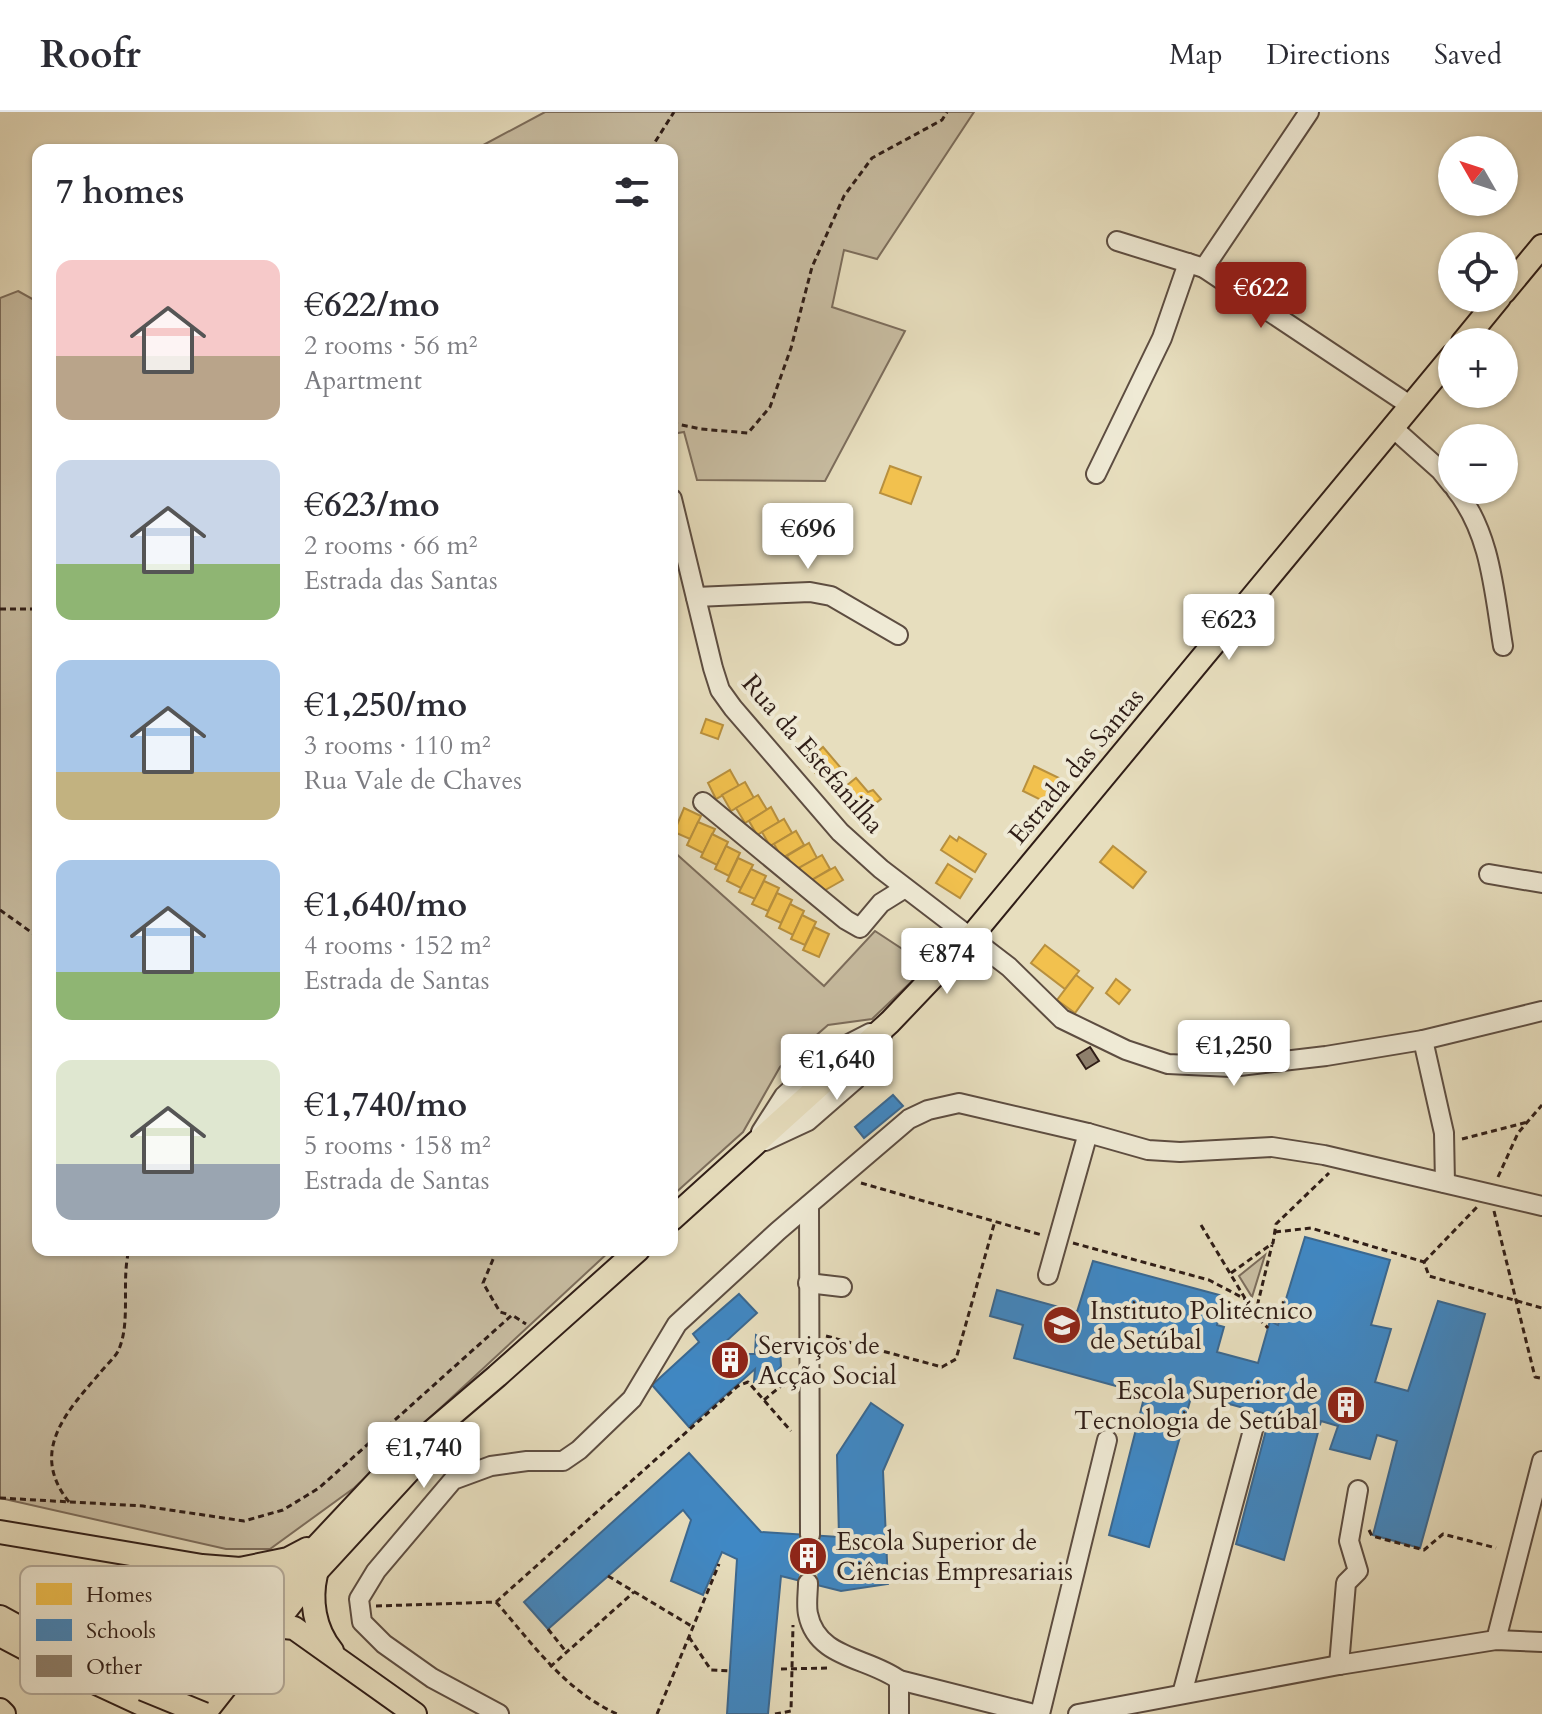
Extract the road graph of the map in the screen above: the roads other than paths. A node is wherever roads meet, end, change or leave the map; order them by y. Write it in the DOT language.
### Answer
graph roads {
  1 [pos="1309,112"];
  2 [pos="1117,241"];
  3 [pos="1542,246"];
  4 [pos="1196,266"];
  5 [pos="1518,275"];
  6 [pos="1488,312"];
  7 [pos="1474,328"];
  8 [pos="1438,373"];
  9 [pos="1411,406"];
  10 [pos="1393,428"];
  11 [pos="1438,468"];
  12 [pos="1096,474"];
  13 [pos="1467,504"];
  14 [pos="678,524"];
  15 [pos="696,597"];
  16 [pos="898,635"];
  17 [pos="1503,646"];
  18 [pos="703,802"];
  19 [pos="1489,874"];
  20 [pos="1542,883"];
  21 [pos="905,888"];
  22 [pos="970,938"];
  23 [pos="1542,1011"];
  24 [pos="1423,1040"];
  25 [pos="1088,1133"];
  26 [pos="1445,1183"];
  27 [pos="809,1205"];
  28 [pos="1542,1206"];
  29 [pos="678,1214"];
  30 [pos="631,1256"];
  31 [pos="1048,1275"];
  32 [pos="808,1283"];
  33 [pos="842,1287"];
  34 [pos="497,1376"];
  35 [pos="1253,1430"];
  36 [pos="1107,1440"];
  37 [pos="1542,1461"];
  38 [pos="1358,1490"];
  39 [pos="0,1532"];
  40 [pos="810,1535"];
  41 [pos="321,1540"];
  42 [pos="202,1566"];
  43 [pos="264,1566"];
  44 [pos="316,1572"];
  45 [pos="808,1583"];
  46 [pos="284,1593"];
  47 [pos="284,1602"];
  48 [pos="0,1617"];
  49 [pos="284,1625"];
  50 [pos="20,1628"];
  51 [pos="0,1635"];
  52 [pos="1496,1640"];
  53 [pos="1542,1642"];
  54 [pos="20,1644"];
  55 [pos="344,1663"];
  56 [pos="1339,1665"];
  57 [pos="899,1680"];
  58 [pos="197,1694"];
  59 [pos="217,1694"];
  60 [pos="1182,1694"];
  61 [pos="138,1695"];
  62 [pos="163,1714"];
  63 [pos="178,1714"];
  64 [pos="204,1714"];
  65 [pos="415,1714"];
  66 [pos="499,1714"];
  67 [pos="899,1714"];
  68 [pos="1034,1714"];
  69 [pos="1040,1714"];
  70 [pos="1078,1714"];
  1 -- 4 [label="street"];
  2 -- 4 [label="street"];
  3 -- 5 [label="main road"];
  4 -- 9 [label="street"];
  4 -- 12 [label="street"];
  6 -- 7 [label="main road"];
  8 -- 9 [label="main road, Estrada das Santas"];
  9 -- 10 [label="main road, Estrada das Santas"];
  10 -- 11 [label="street"];
  10 -- 22 [label="main road, Estrada das Santas"];
  13 -- 17 [label="street"];
  14 -- 15 [label="street, Rua da Estefanilha"];
  15 -- 16 [label="street"];
  15 -- 21 [label="street, Rua da Estefanilha"];
  18 -- 21 [label="street"];
  19 -- 20 [label="street"];
  21 -- 22 [label="street, Rua da Estefanilha"];
  22 -- 24 [label="street, Rua da Estefanilha"];
  22 -- 29 [label="main road, Estrada das Santas"];
  23 -- 24 [label="street, Rua da Estefanilha"];
  24 -- 26 [label="street"];
  25 -- 26 [label="street"];
  25 -- 27 [label="street"];
  25 -- 31 [label="street"];
  26 -- 28 [label="street"];
  27 -- 32 [label="street"];
  27 -- 66 [label="street"];
  30 -- 34 [label="main road"];
  32 -- 33 [label="street"];
  32 -- 40 [label="street"];
  34 -- 41 [label="main road"];
  34 -- 44 [label="main road"];
  35 -- 60 [label="street"];
  36 -- 69 [label="street"];
  37 -- 52 [label="street"];
  38 -- 56 [label="street"];
  39 -- 42 [label="main road"];
  41 -- 43 [label="main road"];
  41 -- 46 [label="main road"];
  44 -- 47 [label="main road"];
  44 -- 55 [label="main road"];
  45 -- 57 [label="street"];
  48 -- 50 [label="main road"];
  49 -- 55 [label="main road"];
  51 -- 54 [label="main road"];
  52 -- 53 [label="street"];
  52 -- 56 [label="street"];
  55 -- 65 [label="main road"];
  56 -- 60 [label="street"];
  57 -- 67 [label="street"];
  57 -- 68 [label="street"];
  58 -- 63 [label="main road"];
  59 -- 64 [label="main road"];
  60 -- 70 [label="street"];
  61 -- 62 [label="main road"];
  61 -- 64 [label="main road, bridge"];
}
